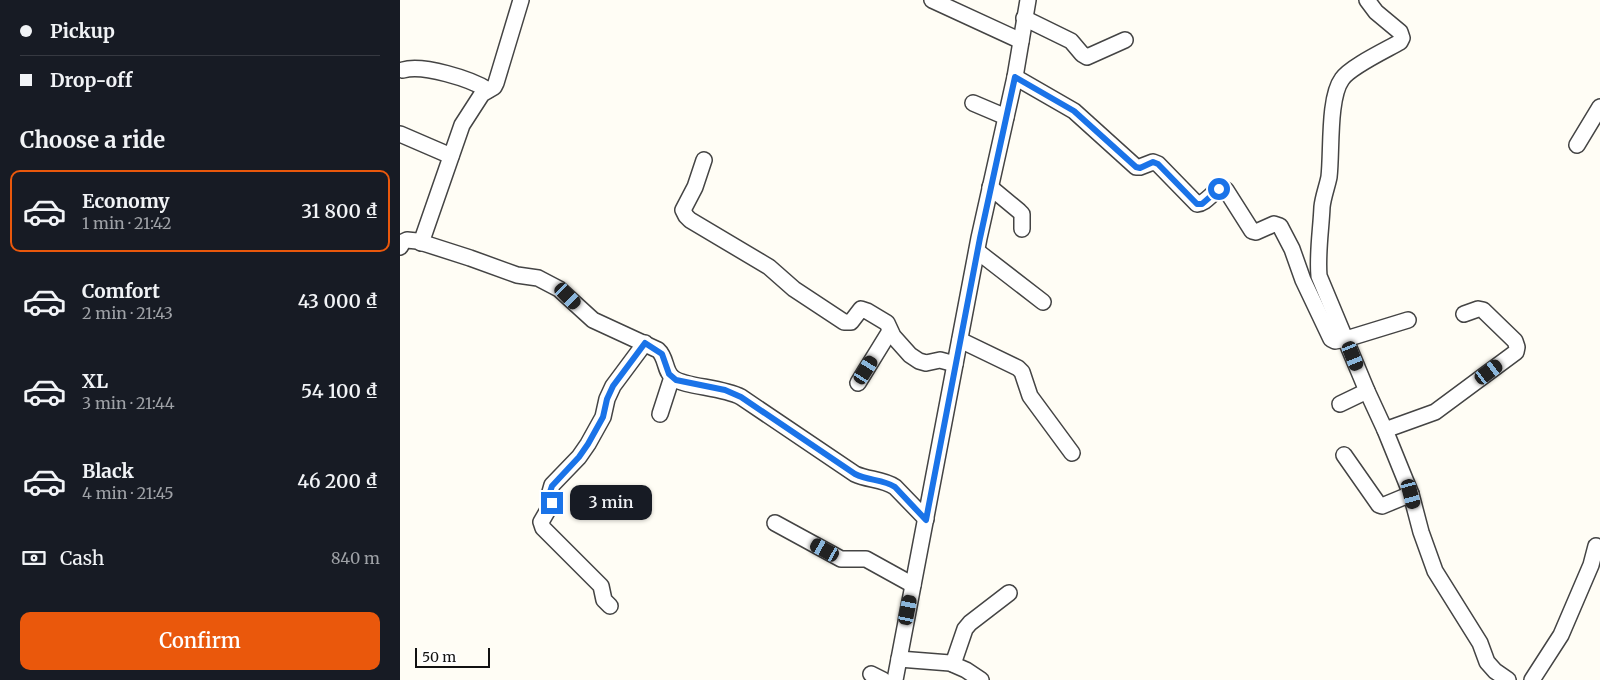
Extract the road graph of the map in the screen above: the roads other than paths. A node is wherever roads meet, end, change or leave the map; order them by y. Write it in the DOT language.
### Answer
graph roads {
  1 [pos="521,0"];
  2 [pos="932,0"];
  3 [pos="1028,0"];
  4 [pos="1367,0"];
  5 [pos="1024,18"];
  6 [pos="1125,40"];
  7 [pos="1021,41"];
  8 [pos="404,70"];
  9 [pos="1015,77"];
  10 [pos="488,90"];
  11 [pos="973,103"];
  12 [pos="1600,107"];
  13 [pos="1006,117"];
  14 [pos="400,134"];
  15 [pos="1577,145"];
  16 [pos="451,156"];
  17 [pos="704,160"];
  18 [pos="990,187"];
  19 [pos="1022,229"];
  20 [pos="421,243"];
  21 [pos="400,247"];
  22 [pos="977,251"];
  23 [pos="1043,302"];
  24 [pos="1464,314"];
  25 [pos="1408,320"];
  26 [pos="890,331"];
  27 [pos="960,340"];
  28 [pos="1341,340"];
  29 [pos="645,343"];
  30 [pos="955,364"];
  31 [pos="672,377"];
  32 [pos="858,382"];
  33 [pos="1364,392"];
  34 [pos="1340,404"];
  35 [pos="660,414"];
  36 [pos="1385,430"];
  37 [pos="1072,453"];
  38 [pos="1344,455"];
  39 [pos="1411,494"];
  40 [pos="926,520"];
  41 [pos="775,523"];
  42 [pos="1596,546"];
  43 [pos="913,585"];
  44 [pos="1009,593"];
  45 [pos="610,606"];
  46 [pos="899,659"];
  47 [pos="953,664"];
  48 [pos="896,680"];
  49 [pos="981,680"];
  50 [pos="1508,680"];
  51 [pos="1532,680"];
  1 -- 10 [label="street"];
  2 -- 7 [label="street"];
  3 -- 5 [label="street"];
  4 -- 28 [label="street"];
  5 -- 6 [label="street"];
  5 -- 7 [label="street"];
  7 -- 9 [label="street"];
  8 -- 10 [label="street"];
  9 -- 13 [label="street"];
  9 -- 28 [label="street"];
  10 -- 16 [label="street"];
  11 -- 13 [label="street"];
  12 -- 15 [label="street"];
  13 -- 18 [label="street"];
  14 -- 16 [label="street"];
  16 -- 20 [label="street"];
  17 -- 26 [label="street"];
  18 -- 19 [label="street"];
  18 -- 22 [label="street"];
  20 -- 21 [label="street"];
  20 -- 29 [label="street"];
  22 -- 23 [label="street"];
  22 -- 27 [label="street"];
  24 -- 36 [label="street"];
  25 -- 28 [label="street"];
  26 -- 30 [label="street"];
  26 -- 32 [label="street"];
  27 -- 30 [label="street"];
  27 -- 37 [label="street"];
  28 -- 33 [label="street"];
  29 -- 31 [label="street"];
  29 -- 45 [label="street"];
  30 -- 40 [label="street"];
  31 -- 35 [label="street"];
  31 -- 40 [label="street"];
  33 -- 34 [label="street"];
  33 -- 36 [label="street"];
  36 -- 39 [label="street"];
  38 -- 39 [label="street"];
  39 -- 50 [label="street"];
  40 -- 43 [label="street"];
  41 -- 43 [label="street"];
  42 -- 51 [label="street"];
  43 -- 46 [label="street"];
  44 -- 47 [label="street"];
  46 -- 47 [label="street"];
  46 -- 48 [label="street"];
  47 -- 49 [label="street"];
}
